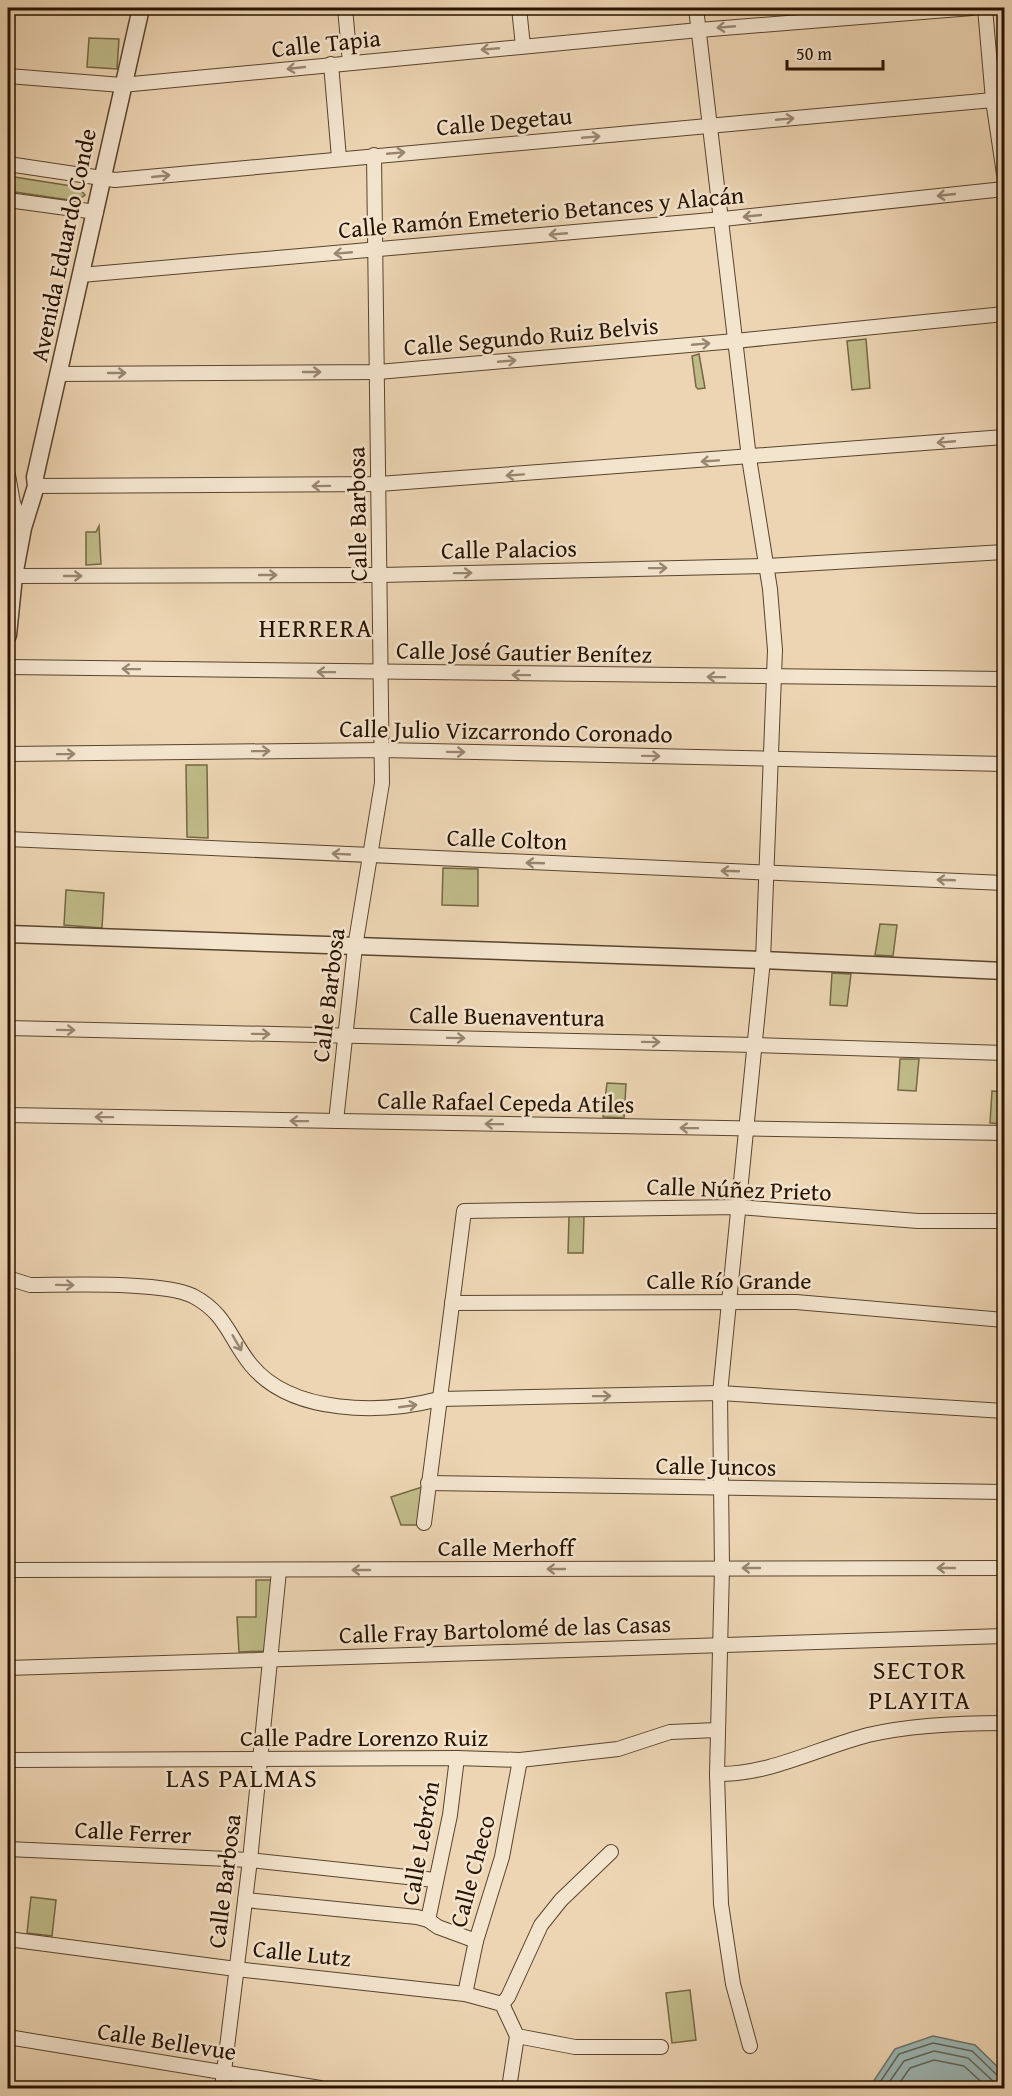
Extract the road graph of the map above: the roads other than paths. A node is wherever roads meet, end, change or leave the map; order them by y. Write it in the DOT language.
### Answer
graph roads {
  1 [pos="141,8"];
  2 [pos="345,8"];
  3 [pos="519,8"];
  4 [pos="696,8"];
  5 [pos="972,8"];
  6 [pos="985,8"];
  7 [pos="699,30"];
  8 [pos="523,46"];
  9 [pos="350,63"];
  10 [pos="331,64"];
  11 [pos="8,76"];
  12 [pos="122,85"];
  13 [pos="999,99"];
  14 [pos="710,126"];
  15 [pos="374,155"];
  16 [pos="339,158"];
  17 [pos="8,164"];
  18 [pos="1005,174"];
  19 [pos="103,177"];
  20 [pos="1005,189"];
  21 [pos="8,200"];
  22 [pos="96,212"];
  23 [pos="723,219"];
  24 [pos="377,250"];
  25 [pos="81,275"];
  26 [pos="1005,314"];
  27 [pos="735,341"];
  28 [pos="378,372"];
  29 [pos="59,374"];
  30 [pos="1005,438"];
  31 [pos="749,458"];
  32 [pos="8,475"];
  33 [pos="379,484"];
  34 [pos="36,486"];
  35 [pos="15,528"];
  36 [pos="1005,552"];
  37 [pos="767,566"];
  38 [pos="381,575"];
  39 [pos="14,576"];
  40 [pos="8,635"];
  41 [pos="8,667"];
  42 [pos="382,673"];
  43 [pos="774,678"];
  44 [pos="1005,679"];
  45 [pos="383,750"];
  46 [pos="8,754"];
  47 [pos="770,759"];
  48 [pos="1005,764"];
  49 [pos="8,839"];
  50 [pos="371,856"];
  51 [pos="767,873"];
  52 [pos="1005,883"];
  53 [pos="8,934"];
  54 [pos="355,947"];
  55 [pos="763,960"];
  56 [pos="1005,971"];
  57 [pos="8,1029"];
  58 [pos="346,1035"];
  59 [pos="755,1045"];
  60 [pos="1005,1053"];
  61 [pos="8,1115"];
  62 [pos="336,1121"];
  63 [pos="747,1129"];
  64 [pos="1005,1133"];
  65 [pos="738,1207"];
  66 [pos="1005,1221"];
  67 [pos="8,1278"];
  68 [pos="727,1302"];
  69 [pos="452,1303"];
  70 [pos="1005,1320"];
  71 [pos="720,1393"];
  72 [pos="439,1399"];
  73 [pos="1005,1411"];
  74 [pos="428,1483"];
  75 [pos="720,1489"];
  76 [pos="1005,1492"];
  77 [pos="424,1523"];
  78 [pos="722,1568"];
  79 [pos="1005,1568"];
  80 [pos="8,1570"];
  81 [pos="279,1571"];
  82 [pos="1005,1636"];
  83 [pos="721,1643"];
  84 [pos="272,1660"];
  85 [pos="8,1668"];
  86 [pos="1005,1723"];
  87 [pos="717,1730"];
  88 [pos="457,1758"];
  89 [pos="261,1759"];
  90 [pos="8,1760"];
  91 [pos="520,1760"];
  92 [pos="717,1774"];
  93 [pos="8,1849"];
  94 [pos="611,1852"];
  95 [pos="250,1860"];
  96 [pos="435,1880"];
  97 [pos="245,1900"];
  98 [pos="428,1920"];
  99 [pos="8,1939"];
  100 [pos="476,1941"];
  101 [pos="236,1969"];
  102 [pos="465,1994"];
  103 [pos="502,2004"];
  104 [pos="517,2036"];
  105 [pos="8,2037"];
  106 [pos="750,2046"];
  107 [pos="661,2048"];
  108 [pos="224,2074"];
  109 [pos="222,2088"];
  110 [pos="320,2088"];
  111 [pos="508,2088"];
  1 -- 12 [label="street, Avenida Eduardo Conde"];
  2 -- 9 [label="street"];
  3 -- 8 [label="street"];
  4 -- 7 [label="street"];
  5 -- 7 [label="street, Calle Tapia, one-way"];
  6 -- 13 [label="street"];
  7 -- 8 [label="street, Calle Tapia"];
  7 -- 14 [label="street"];
  8 -- 9 [label="street, Calle Tapia, one-way"];
  9 -- 10 [label="street, Calle Tapia"];
  10 -- 12 [label="street, Calle Tapia, one-way"];
  10 -- 16 [label="street"];
  11 -- 12 [label="street, Calle Tapia"];
  12 -- 19 [label="street, Avenida Eduardo Conde"];
  14 -- 13 [label="street, Calle Degetau, one-way"];
  13 -- 18 [label="street"];
  15 -- 14 [label="street, Calle Degetau, one-way"];
  14 -- 23 [label="street"];
  15 -- 16 [label="street, Calle Degetau"];
  15 -- 24 [label="street, Calle Barbosa"];
  19 -- 16 [label="street, Calle Degetau, one-way"];
  17 -- 19 [label="street, Calle Degetau"];
  19 -- 22 [label="street, Avenida Eduardo Conde"];
  20 -- 23 [label="street, Calle Ramón Emeterio Betances y Alacán, one-way"];
  21 -- 22 [label="street"];
  22 -- 25 [label="street, Avenida Eduardo Conde"];
  23 -- 24 [label="street, Calle Ramón Emeterio Betances y Alacán, one-way"];
  23 -- 27 [label="street"];
  24 -- 25 [label="street, Calle Ramón Emeterio Betances y Alacán, one-way"];
  24 -- 28 [label="street, Calle Barbosa"];
  25 -- 29 [label="street, Avenida Eduardo Conde"];
  26 -- 27 [label="street, Calle Segundo Ruiz Belvis"];
  28 -- 27 [label="street, Calle Segundo Ruiz Belvis, one-way"];
  27 -- 31 [label="street"];
  29 -- 28 [label="street, Calle Segundo Ruiz Belvis, one-way"];
  28 -- 33 [label="street, Calle Barbosa"];
  29 -- 34 [label="street, Avenida Eduardo Conde"];
  30 -- 31 [label="street, one-way"];
  31 -- 33 [label="street, one-way"];
  31 -- 37 [label="street"];
  32 -- 35 [label="street"];
  33 -- 34 [label="street, one-way"];
  33 -- 38 [label="street, Calle Barbosa"];
  34 -- 35 [label="street, Avenida Eduardo Conde"];
  35 -- 39 [label="street, Avenida Eduardo Conde"];
  36 -- 37 [label="street, Calle Palacios"];
  38 -- 37 [label="street, Calle Palacios, one-way"];
  37 -- 43 [label="street"];
  39 -- 38 [label="street, Calle Palacios, one-way"];
  38 -- 42 [label="street, Calle Barbosa"];
  39 -- 40 [label="street, Avenida Eduardo Conde"];
  42 -- 41 [label="street, Calle José Gautier Benítez, one-way"];
  43 -- 42 [label="street, Calle José Gautier Benítez, one-way"];
  42 -- 45 [label="street, Calle Barbosa"];
  43 -- 44 [label="street, Calle José Gautier Benítez"];
  43 -- 47 [label="street"];
  46 -- 45 [label="street, Calle Julio Vizcarrondo Coronado, one-way"];
  45 -- 47 [label="street, Calle Julio Vizcarrondo Coronado, one-way"];
  45 -- 50 [label="street, Calle Barbosa"];
  47 -- 48 [label="street, Calle Julio Vizcarrondo Coronado"];
  47 -- 51 [label="street"];
  50 -- 49 [label="street, Calle Colton, one-way"];
  51 -- 50 [label="street, Calle Colton, one-way"];
  50 -- 54 [label="street, Calle Barbosa"];
  52 -- 51 [label="street, Calle Colton, one-way"];
  51 -- 55 [label="street"];
  53 -- 54 [label="street"];
  54 -- 55 [label="street"];
  54 -- 58 [label="street, Calle Barbosa"];
  55 -- 56 [label="street"];
  55 -- 59 [label="street"];
  57 -- 58 [label="street, Calle Buenaventura, one-way"];
  58 -- 59 [label="street, Calle Buenaventura, one-way"];
  58 -- 62 [label="street, Calle Barbosa"];
  59 -- 60 [label="street, Calle Buenaventura"];
  59 -- 63 [label="street"];
  62 -- 61 [label="street, Calle Rafael Cepeda Atiles, one-way"];
  63 -- 62 [label="street, Calle Rafael Cepeda Atiles, one-way"];
  63 -- 64 [label="street, Calle Rafael Cepeda Atiles"];
  63 -- 65 [label="street"];
  65 -- 66 [label="street, Calle Núñez Prieto"];
  65 -- 68 [label="street"];
  65 -- 69 [label="street, Calle Núñez Prieto"];
  67 -- 72 [label="street, one-way"];
  68 -- 69 [label="street, Calle Río Grande"];
  68 -- 70 [label="street, Calle Río Grande"];
  68 -- 71 [label="street"];
  69 -- 72 [label="street"];
  72 -- 71 [label="street, one-way"];
  71 -- 73 [label="street"];
  71 -- 75 [label="street"];
  72 -- 74 [label="street"];
  74 -- 75 [label="street, Calle Juncos"];
  74 -- 77 [label="street"];
  75 -- 76 [label="street, Calle Juncos"];
  75 -- 78 [label="street"];
  79 -- 78 [label="street, Calle Merhoff, one-way"];
  78 -- 81 [label="street, Calle Merhoff, one-way"];
  78 -- 83 [label="street"];
  80 -- 81 [label="street, Calle Merhoff"];
  81 -- 84 [label="street, Calle Barbosa"];
  82 -- 83 [label="street, Calle Fray Bartolomé de las Casas"];
  83 -- 84 [label="street, Calle Fray Bartolomé de las Casas"];
  83 -- 87 [label="street"];
  84 -- 85 [label="street, Calle Fray Bartolomé de las Casas"];
  84 -- 89 [label="street, Calle Barbosa"];
  86 -- 92 [label="street"];
  87 -- 91 [label="street, Calle Padre Lorenzo Ruiz"];
  87 -- 92 [label="street"];
  88 -- 89 [label="street, Calle Padre Lorenzo Ruiz"];
  88 -- 91 [label="street, Calle Padre Lorenzo Ruiz"];
  88 -- 96 [label="street, Calle Lebrón"];
  89 -- 90 [label="street, Calle Padre Lorenzo Ruiz"];
  89 -- 95 [label="street, Calle Barbosa"];
  91 -- 100 [label="street, Calle Checo"];
  92 -- 106 [label="street"];
  93 -- 95 [label="street, Calle Ferrer"];
  94 -- 103 [label="street"];
  95 -- 96 [label="street, Calle Ferrer"];
  95 -- 97 [label="street, Calle Barbosa"];
  96 -- 98 [label="street, Calle Lebrón"];
  97 -- 98 [label="street"];
  97 -- 101 [label="street, Calle Barbosa"];
  98 -- 100 [label="street, Calle Lebrón"];
  99 -- 101 [label="street, Calle Lutz"];
  100 -- 102 [label="street, Calle Checo"];
  101 -- 102 [label="street, Calle Lutz"];
  101 -- 108 [label="street, Calle Barbosa"];
  102 -- 103 [label="street, Calle Lutz"];
  103 -- 104 [label="street"];
  104 -- 107 [label="street"];
  104 -- 111 [label="street"];
  105 -- 108 [label="street, Calle Bellevue"];
  108 -- 109 [label="street, Calle Barbosa"];
  108 -- 110 [label="street, Calle Bellevue"];
}
